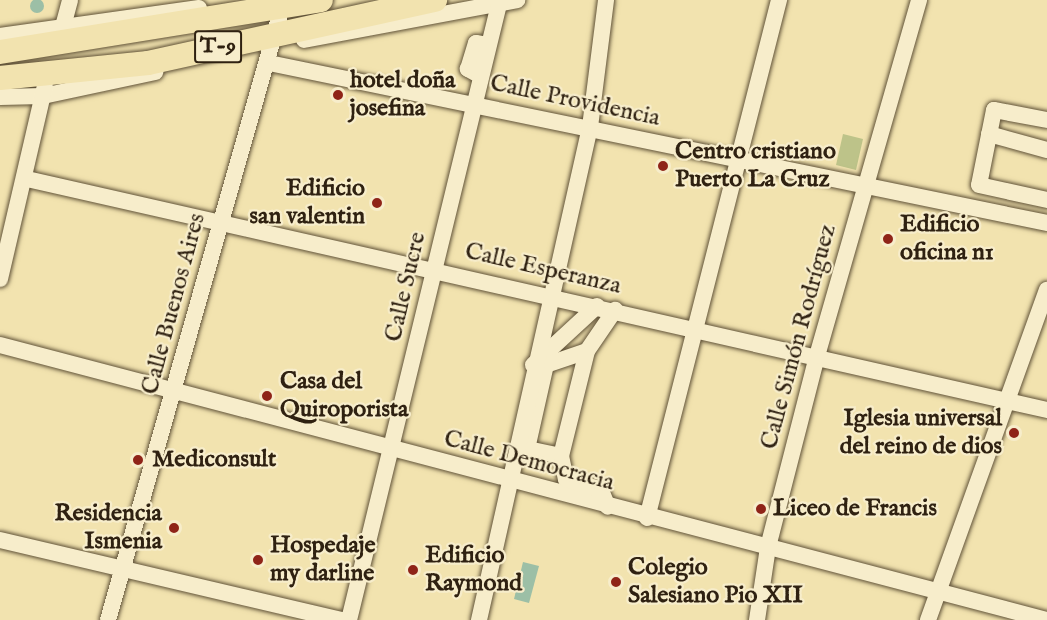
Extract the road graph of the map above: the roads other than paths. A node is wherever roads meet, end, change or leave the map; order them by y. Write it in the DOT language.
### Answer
graph roads {
  1 [pos="70,0"];
  2 [pos="250,0"];
  3 [pos="321,0"];
  4 [pos="435,0"];
  5 [pos="517,0"];
  6 [pos="606,0"];
  7 [pos="779,0"];
  8 [pos="919,0"];
  9 [pos="227,2"];
  10 [pos="499,2"];
  11 [pos="283,3"];
  12 [pos="61,35"];
  13 [pos="0,36"];
  14 [pos="275,40"];
  15 [pos="0,52"];
  16 [pos="269,63"];
  17 [pos="0,78"];
  18 [pos="45,87"];
  19 [pos="0,96"];
  20 [pos="471,103"];
  21 [pos="1047,120"];
  22 [pos="590,127"];
  23 [pos="989,134"];
  24 [pos="1047,150"];
  25 [pos="738,161"];
  26 [pos="27,179"];
  27 [pos="868,182"];
  28 [pos="1047,200"];
  29 [pos="221,222"];
  30 [pos="1047,223"];
  31 [pos="435,268"];
  32 [pos="0,279"];
  33 [pos="1047,290"];
  34 [pos="549,294"];
  35 [pos="597,306"];
  36 [pos="615,310"];
  37 [pos="694,329"];
  38 [pos="0,345"];
  39 [pos="587,351"];
  40 [pos="817,356"];
  41 [pos="532,366"];
  42 [pos="177,388"];
  43 [pos="1008,401"];
  44 [pos="1047,410"];
  45 [pos="392,452"];
  46 [pos="561,456"];
  47 [pos="513,478"];
  48 [pos="608,507"];
  49 [pos="647,518"];
  50 [pos="0,540"];
  51 [pos="768,547"];
  52 [pos="123,565"];
  53 [pos="937,592"];
  54 [pos="108,620"];
  55 [pos="342,620"];
  56 [pos="349,620"];
  57 [pos="479,620"];
  58 [pos="757,620"];
  59 [pos="928,620"];
  60 [pos="1047,620"];
  1 -- 12 [label="street"];
  2 -- 9 [label="street, T-9"];
  3 -- 11 [label="highway, T-9"];
  4 -- 14 [label="highway, T-9"];
  5 -- 10 [label="street, T-9"];
  6 -- 22 [label="street"];
  7 -- 25 [label="street"];
  8 -- 27 [label="street, Calle Simón Rodríguez"];
  9 -- 12 [label="street, T-9"];
  10 -- 14 [label="street, T-9"];
  10 -- 20 [label="street, Calle Sucre"];
  11 -- 12 [label="highway, T-9"];
  11 -- 14 [label="street, Calle Buenos Aires"];
  12 -- 13 [label="street, T-9"];
  12 -- 15 [label="highway, T-9"];
  14 -- 16 [label="street, Calle Buenos Aires"];
  14 -- 18 [label="highway, T-9"];
  16 -- 20 [label="street, Calle Providencia"];
  16 -- 29 [label="street, Calle Buenos Aires"];
  17 -- 18 [label="highway, T-9"];
  18 -- 19 [label="street, T-9"];
  18 -- 26 [label="street"];
  20 -- 22 [label="street, Calle Providencia"];
  20 -- 31 [label="street, Calle Sucre"];
  21 -- 23 [label="street"];
  22 -- 25 [label="street, Calle Providencia"];
  22 -- 34 [label="street"];
  23 -- 24 [label="street"];
  23 -- 28 [label="street"];
  25 -- 27 [label="street, Calle Providencia"];
  25 -- 37 [label="street"];
  26 -- 29 [label="street, Calle Esperanza"];
  26 -- 32 [label="street"];
  27 -- 30 [label="street, Calle Providencia"];
  27 -- 40 [label="street, Calle Simón Rodríguez"];
  29 -- 31 [label="street, Calle Esperanza"];
  29 -- 42 [label="street, Calle Buenos Aires"];
  31 -- 34 [label="street, Calle Esperanza"];
  31 -- 45 [label="street, Calle Sucre"];
  33 -- 43 [label="street"];
  34 -- 35 [label="street, Calle Esperanza"];
  34 -- 41 [label="street"];
  35 -- 36 [label="street, Calle Esperanza"];
  35 -- 41 [label="street"];
  36 -- 37 [label="street, Calle Esperanza"];
  36 -- 39 [label="street"];
  37 -- 40 [label="street, Calle Esperanza"];
  37 -- 49 [label="street"];
  38 -- 42 [label="street, Calle Democracia"];
  39 -- 46 [label="street"];
  39 -- 46 [label="street"];
  40 -- 43 [label="street, Calle Esperanza"];
  40 -- 51 [label="street, Calle Simón Rodríguez"];
  41 -- 47 [label="street"];
  42 -- 45 [label="street, Calle Democracia"];
  42 -- 52 [label="street, Calle Buenos Aires"];
  43 -- 44 [label="street, Calle Esperanza"];
  43 -- 53 [label="street"];
  45 -- 47 [label="street, Calle Democracia"];
  45 -- 56 [label="street, Calle Sucre"];
  46 -- 48 [label="street"];
  47 -- 48 [label="street, Calle Democracia"];
  47 -- 57 [label="street"];
  48 -- 49 [label="street, Calle Democracia"];
  49 -- 51 [label="street, Calle Democracia"];
  50 -- 52 [label="street"];
  51 -- 53 [label="street, Calle Democracia"];
  51 -- 58 [label="street, Calle Simón Rodríguez"];
  52 -- 54 [label="street, Calle Buenos Aires"];
  52 -- 55 [label="street"];
  53 -- 59 [label="street"];
  53 -- 60 [label="street, Calle Democracia"];
}
